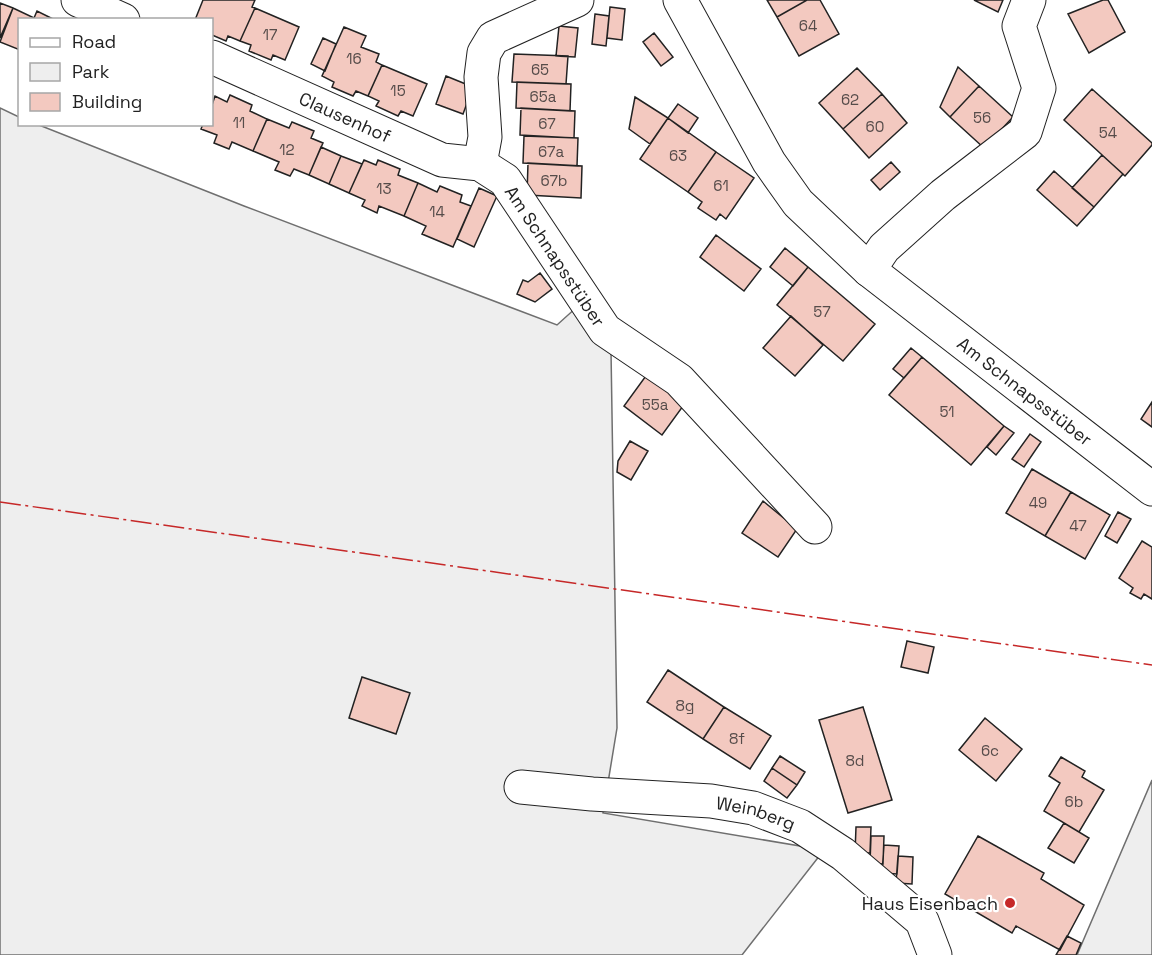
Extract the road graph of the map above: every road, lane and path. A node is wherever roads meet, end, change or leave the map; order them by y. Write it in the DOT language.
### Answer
graph roads {
  1 [pos="78,0"];
  2 [pos="577,0"];
  3 [pos="680,0"];
  4 [pos="1029,0"];
  5 [pos="118,18"];
  6 [pos="213,57"];
  7 [pos="480,164"];
  8 [pos="869,270"];
  9 [pos="1152,489"];
  10 [pos="815,527"];
  11 [pos="521,787"];
  12 [pos="935,955"];
  1 -- 5 [label="street"];
  2 -- 7 [label="street"];
  3 -- 8 [label="street, Am Schnapsstüber"];
  4 -- 8 [label="street"];
  6 -- 7 [label="street, Clausenhof"];
  7 -- 10 [label="street, Am Schnapsstüber"];
  8 -- 9 [label="street, Am Schnapsstüber"];
  11 -- 12 [label="street, Weinberg"];
}
